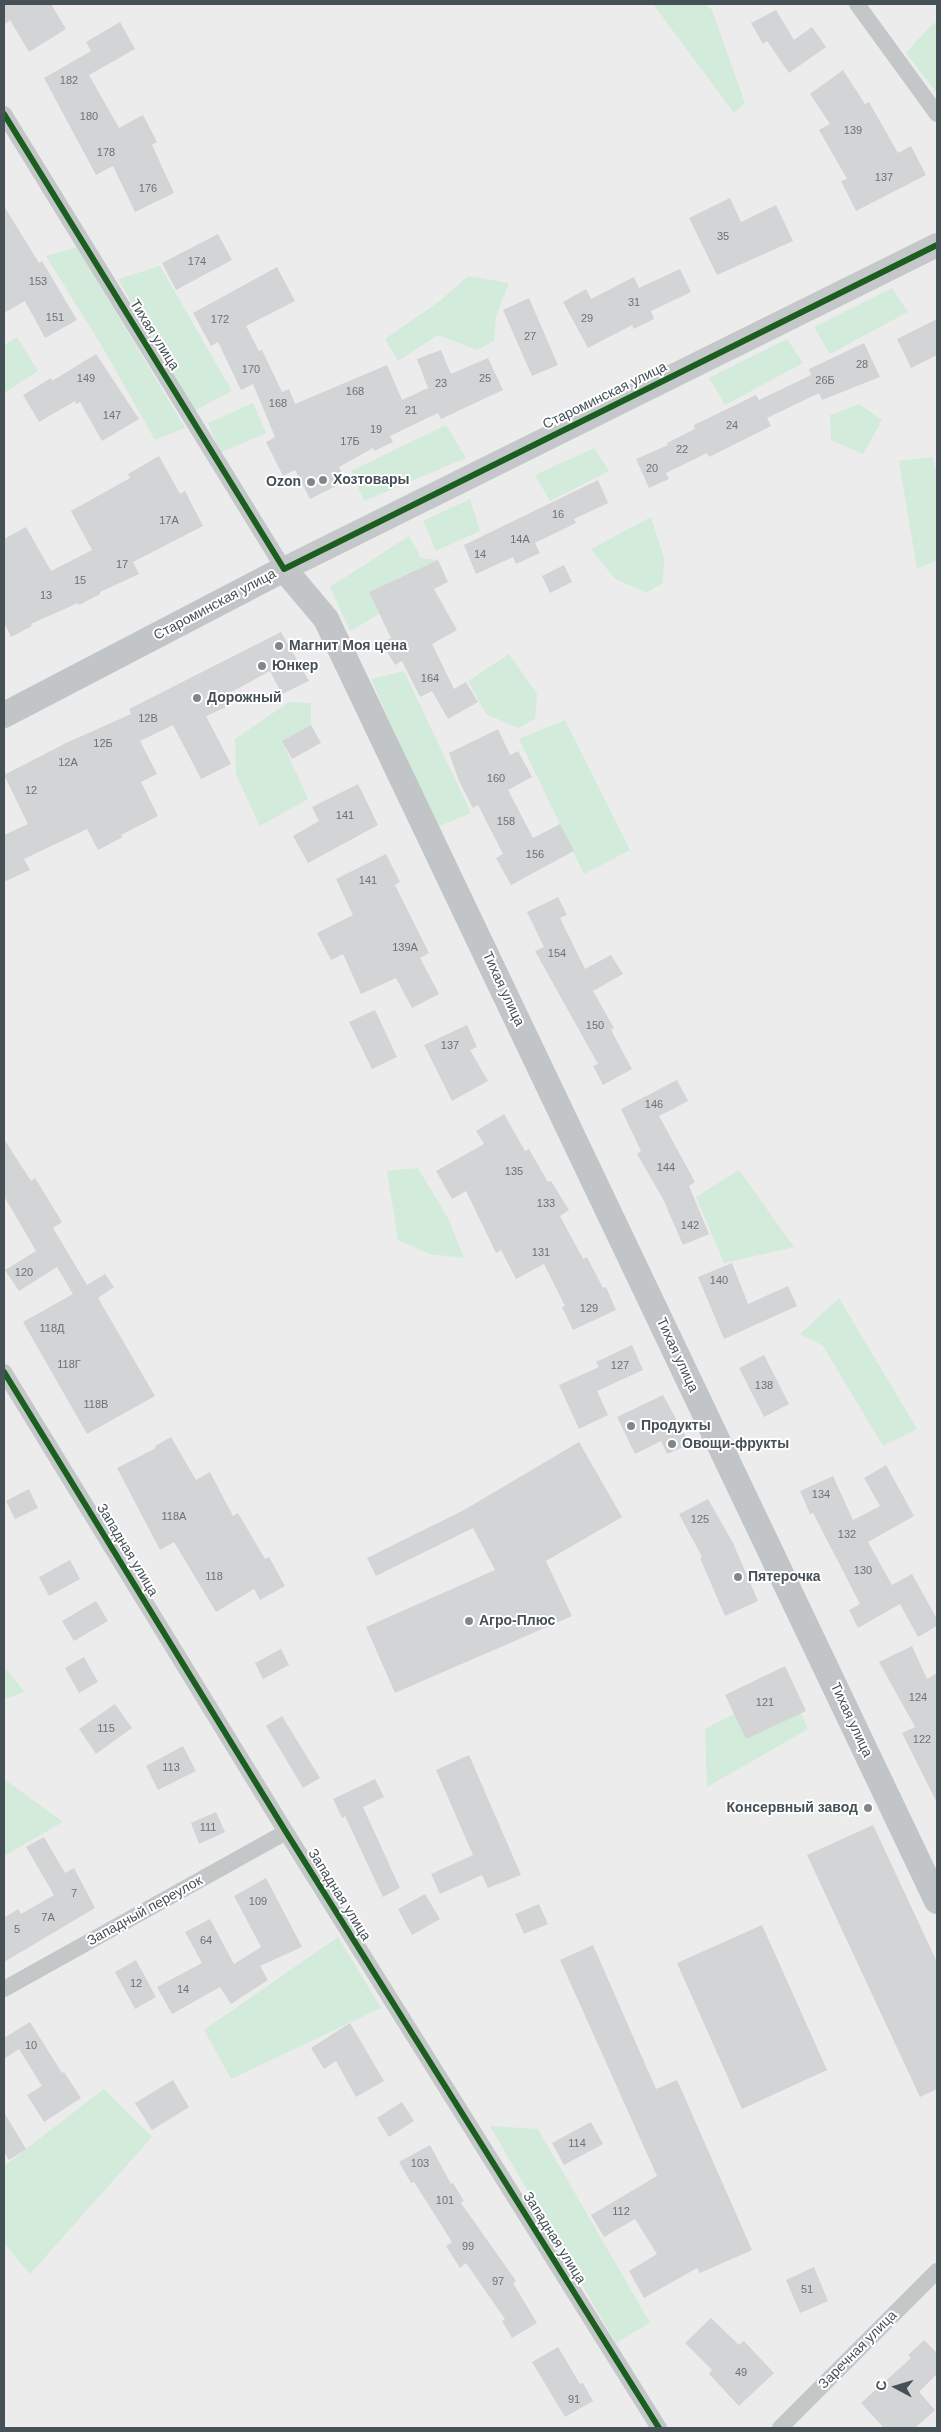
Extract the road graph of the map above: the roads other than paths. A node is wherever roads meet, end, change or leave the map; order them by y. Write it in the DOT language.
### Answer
graph roads {
  1 [pos="857,4"];
  2 [pos="4,114"];
  3 [pos="937,114"];
  4 [pos="937,245"];
  5 [pos="284,569"];
  6 [pos="4,715"];
  7 [pos="6,1382"];
  8 [pos="286,1832"];
  9 [pos="937,1901"];
  10 [pos="4,1989"];
  11 [pos="937,2271"];
  12 [pos="659,2428"];
  13 [pos="780,2428"];
  1 -- 3 [label="street"];
  2 -- 5 [label="street, Тихая улица"];
  4 -- 5 [label="street, Староминская улица"];
  5 -- 6 [label="main road, Староминская улица"];
  5 -- 9 [label="main road, Тихая улица"];
  7 -- 8 [label="street, Западная улица"];
  8 -- 10 [label="street, Западный переулок"];
  8 -- 12 [label="street, Западная улица"];
  11 -- 13 [label="street, Заречная улица"];
}
